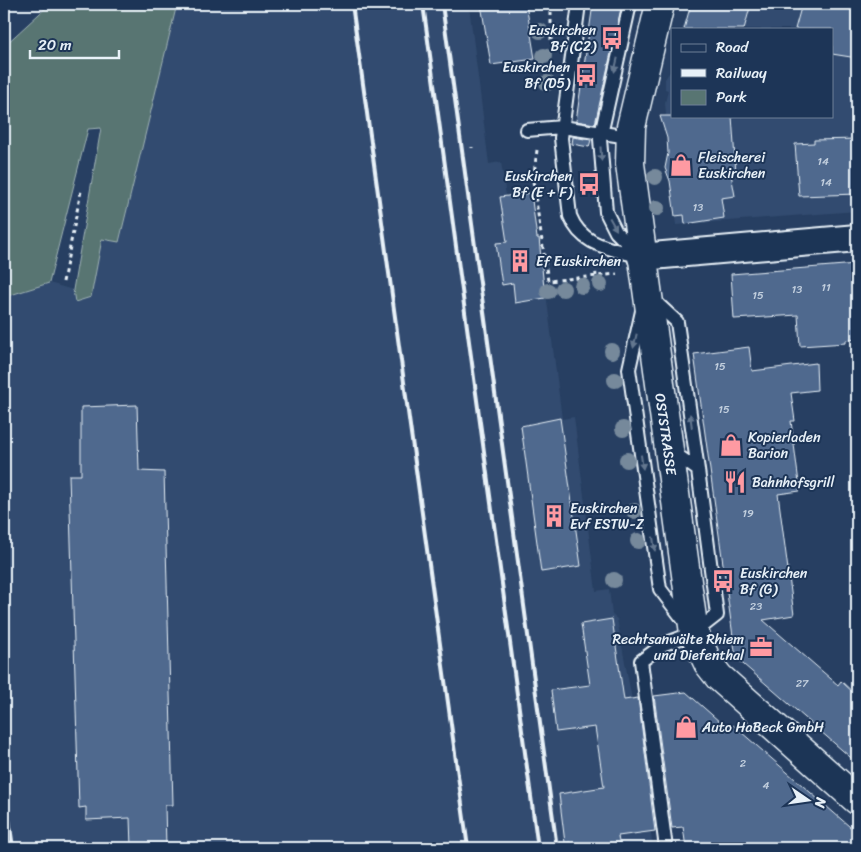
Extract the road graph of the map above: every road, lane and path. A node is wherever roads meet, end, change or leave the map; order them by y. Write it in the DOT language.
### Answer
graph roads {
  1 [pos="457,4"];
  2 [pos="579,4"];
  3 [pos="630,4"];
  4 [pos="660,4"];
  5 [pos="450,5"];
  6 [pos="562,127"];
  7 [pos="528,130"];
  8 [pos="600,133"];
  9 [pos="629,137"];
  10 [pos="81,191"];
  11 [pos="857,238"];
  12 [pos="641,257"];
  13 [pos="63,282"];
  14 [pos="646,293"];
  15 [pos="668,448"];
  16 [pos="698,470"];
  17 [pos="694,633"];
  18 [pos="857,800"];
  19 [pos="666,848"];
  1 -- 5 [label="path"];
  2 -- 6 [label="lane"];
  3 -- 8 [label="lane, one-way"];
  4 -- 9 [label="street, OSTSTRASSE"];
  6 -- 7 [label="lane"];
  6 -- 8 [label="lane"];
  6 -- 12 [label="lane"];
  8 -- 9 [label="lane"];
  8 -- 12 [label="lane, one-way"];
  9 -- 12 [label="street, OSTSTRASSE"];
  10 -- 13 [label="path"];
  11 -- 12 [label="street"];
  12 -- 14 [label="street, OSTSTRASSE"];
  14 -- 15 [label="street, OSTSTRASSE"];
  16 -- 14 [label="lane, one-way"];
  14 -- 17 [label="lane, one-way"];
  15 -- 16 [label="lane"];
  15 -- 17 [label="street, OSTSTRASSE"];
  16 -- 17 [label="lane"];
  17 -- 18 [label="street, OSTSTRASSE"];
  17 -- 19 [label="lane"];
}
